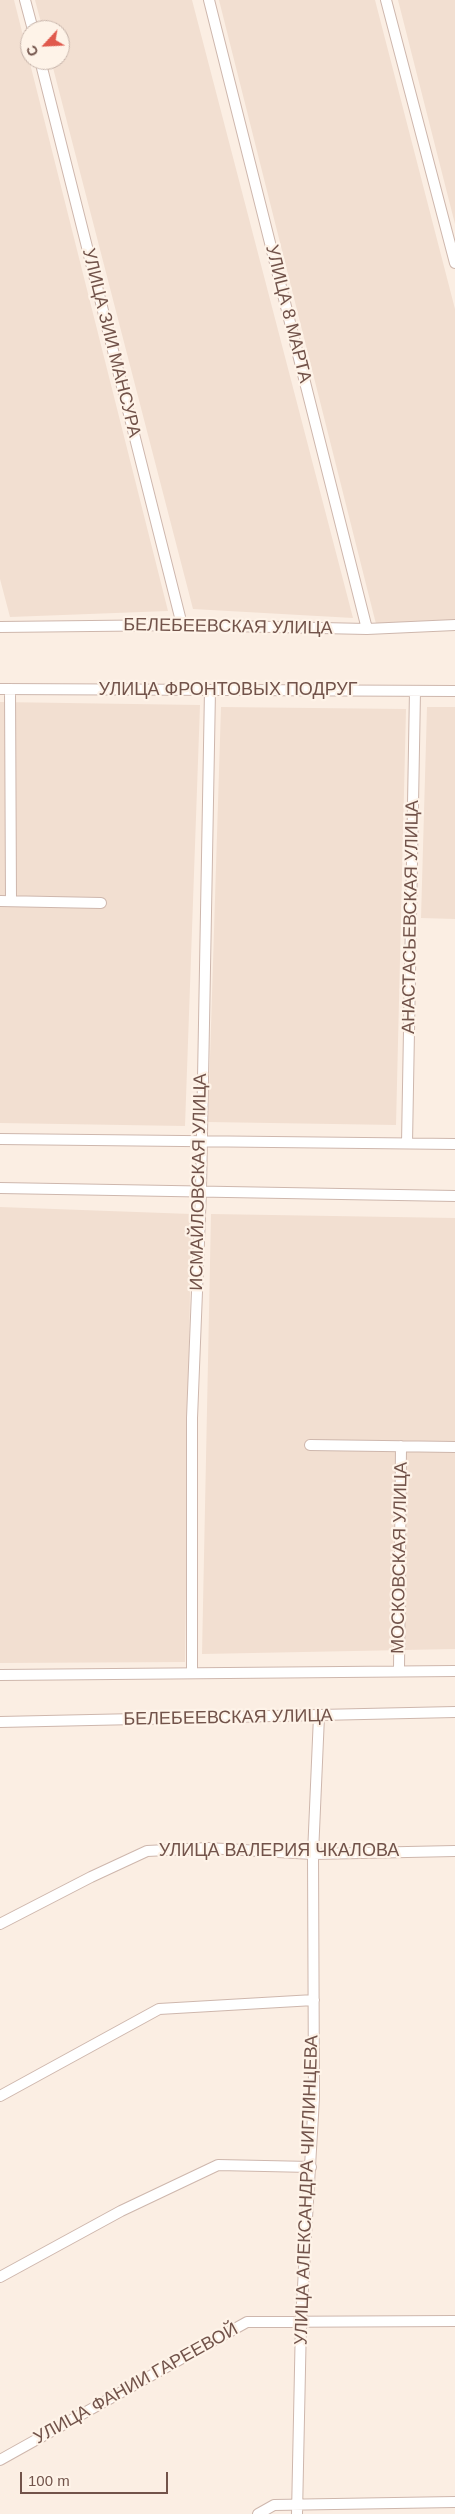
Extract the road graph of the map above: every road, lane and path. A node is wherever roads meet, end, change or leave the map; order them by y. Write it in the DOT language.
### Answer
graph roads {
  1 [pos="25,0"];
  2 [pos="210,0"];
  3 [pos="386,0"];
  4 [pos="30,20"];
  5 [pos="43,70"];
  6 [pos="455,263"];
  7 [pos="1,624"];
  8 [pos="182,625"];
  9 [pos="455,625"];
  10 [pos="366,629"];
  11 [pos="5,689"];
  12 [pos="210,690"];
  13 [pos="416,691"];
  14 [pos="455,691"];
  15 [pos="0,901"];
  16 [pos="11,901"];
  17 [pos="101,903"];
  18 [pos="0,1139"];
  19 [pos="200,1140"];
  20 [pos="408,1143"];
  21 [pos="455,1144"];
  22 [pos="0,1188"];
  23 [pos="201,1190"];
  24 [pos="455,1196"];
  25 [pos="310,1445"];
  26 [pos="401,1446"];
  27 [pos="455,1447"];
  28 [pos="399,1670"];
  29 [pos="455,1671"];
  30 [pos="192,1673"];
  31 [pos="0,1675"];
  32 [pos="455,1712"];
  33 [pos="319,1716"];
  34 [pos="0,1722"];
  35 [pos="455,1850"];
  36 [pos="313,1854"];
  37 [pos="0,1924"];
  38 [pos="314,2000"];
  39 [pos="0,2096"];
  40 [pos="312,2167"];
  41 [pos="0,2277"];
  42 [pos="455,2321"];
  43 [pos="301,2322"];
  44 [pos="0,2460"];
  45 [pos="455,2502"];
  46 [pos="297,2509"];
  47 [pos="258,2514"];
  1 -- 4 [label="street"];
  2 -- 10 [label="street, УЛИЦА 8 МАРТА"];
  3 -- 6 [label="street"];
  5 -- 8 [label="street, УЛИЦА ЗИИ МАНСУРА"];
  7 -- 8 [label="street, БЕЛЕБЕЕВСКАЯ УЛИЦА"];
  8 -- 10 [label="street, БЕЛЕБЕЕВСКАЯ УЛИЦА"];
  9 -- 10 [label="street, БЕЛЕБЕЕВСКАЯ УЛИЦА"];
  11 -- 12 [label="street, УЛИЦА ФРОНТОВЫХ ПОДРУГ"];
  11 -- 16 [label="street"];
  12 -- 13 [label="street, УЛИЦА ФРОНТОВЫХ ПОДРУГ"];
  12 -- 19 [label="street, ИСМАЙЛОВСКАЯ УЛИЦА"];
  13 -- 14 [label="street, УЛИЦА ФРОНТОВЫХ ПОДРУГ"];
  13 -- 20 [label="street, АНАСТАСЬЕВСКАЯ УЛИЦА"];
  15 -- 16 [label="street"];
  16 -- 17 [label="street"];
  18 -- 19 [label="street"];
  19 -- 20 [label="street"];
  19 -- 23 [label="street, ИСМАЙЛОВСКАЯ УЛИЦА"];
  20 -- 21 [label="street"];
  22 -- 23 [label="street"];
  23 -- 24 [label="street"];
  23 -- 30 [label="street, ИСМАЙЛОВСКАЯ УЛИЦА"];
  25 -- 26 [label="street"];
  26 -- 27 [label="street"];
  26 -- 28 [label="street, МОСКОВСКАЯ УЛИЦА"];
  28 -- 29 [label="street"];
  28 -- 30 [label="street"];
  30 -- 31 [label="street"];
  32 -- 33 [label="street, БЕЛЕБЕЕВСКАЯ УЛИЦА"];
  33 -- 34 [label="street, БЕЛЕБЕЕВСКАЯ УЛИЦА"];
  33 -- 36 [label="street, УЛИЦА АЛЕКСАНДРА ЧИГЛИНЦЕВА"];
  35 -- 36 [label="street, УЛИЦА ВАЛЕРИЯ ЧКАЛОВА"];
  36 -- 37 [label="street, УЛИЦА ВАЛЕРИЯ ЧКАЛОВА"];
  36 -- 38 [label="street, УЛИЦА АЛЕКСАНДРА ЧИГЛИНЦЕВА"];
  38 -- 39 [label="street"];
  38 -- 40 [label="street, УЛИЦА АЛЕКСАНДРА ЧИГЛИНЦЕВА"];
  40 -- 41 [label="street"];
  40 -- 43 [label="street, УЛИЦА АЛЕКСАНДРА ЧИГЛИНЦЕВА"];
  42 -- 43 [label="street, УЛИЦА ФАНИИ ГАРЕЕВОЙ"];
  43 -- 44 [label="street, УЛИЦА ФАНИИ ГАРЕЕВОЙ"];
  43 -- 46 [label="street, УЛИЦА АЛЕКСАНДРА ЧИГЛИНЦЕВА"];
  45 -- 46 [label="street"];
  46 -- 47 [label="street"];
}
